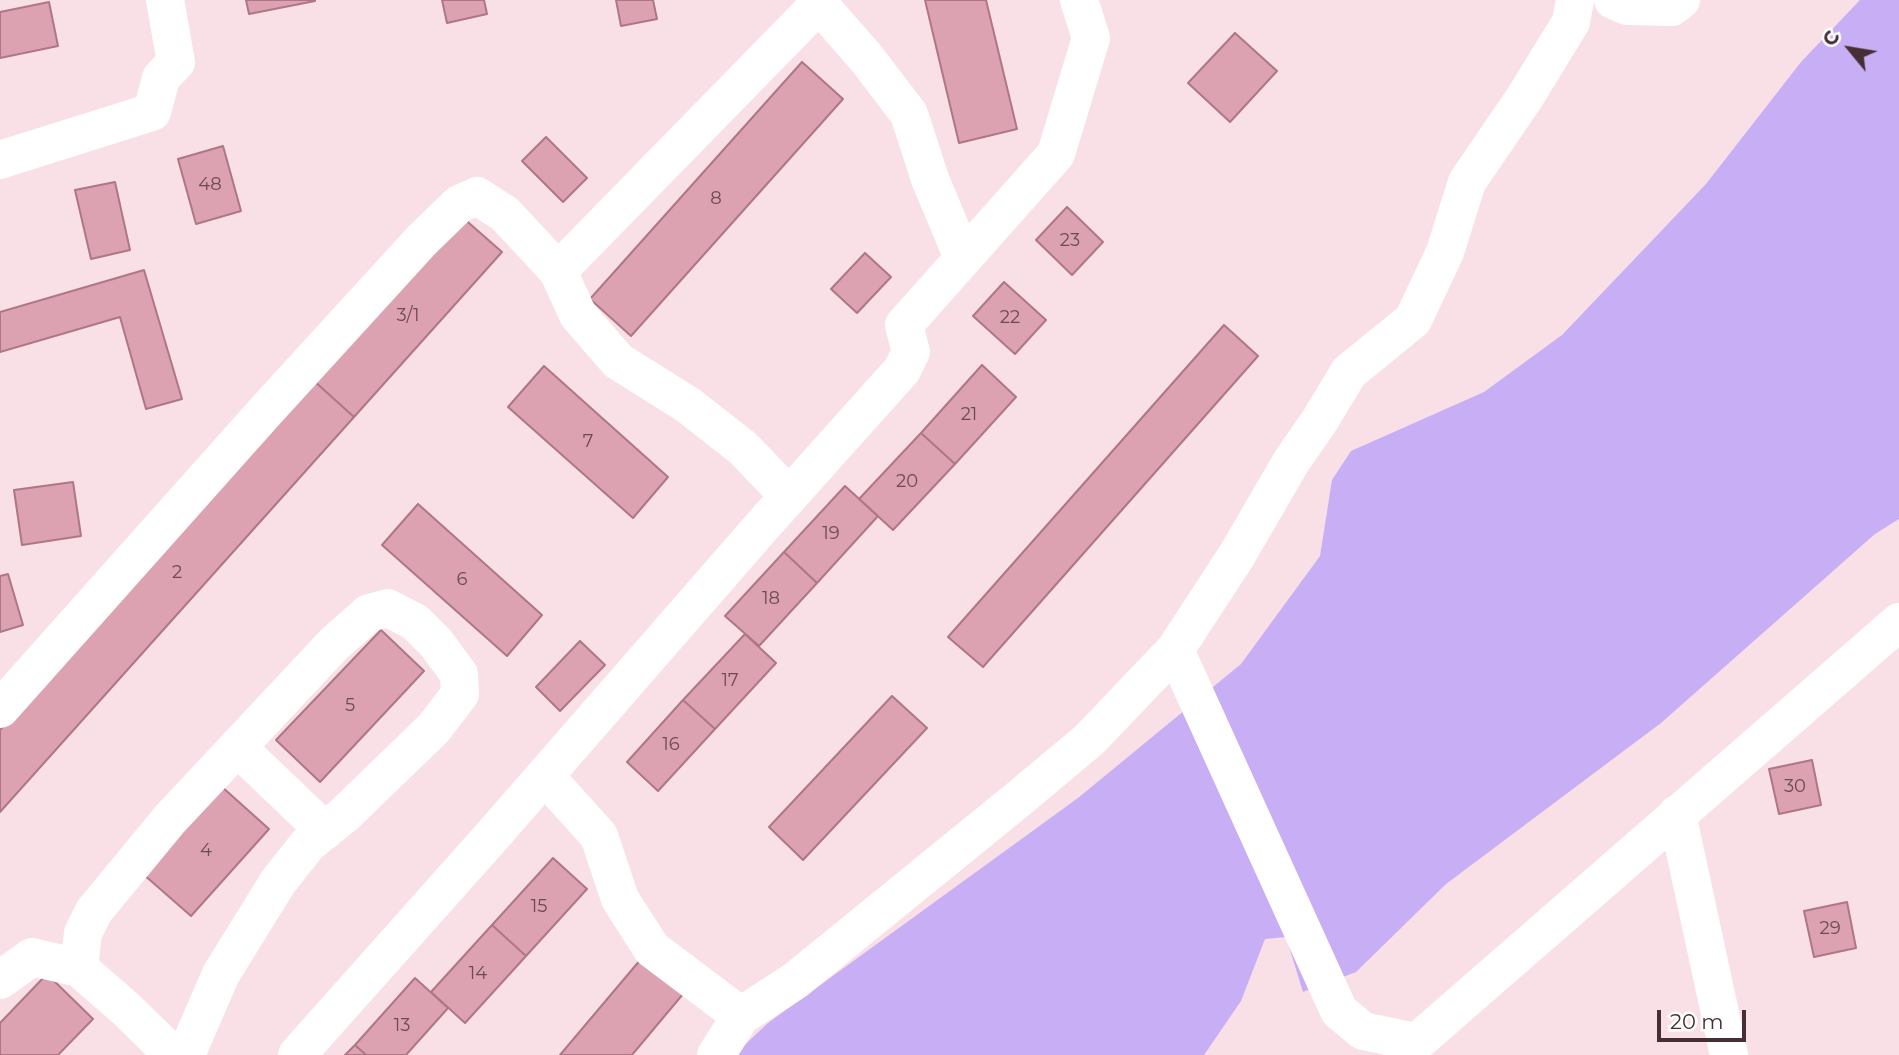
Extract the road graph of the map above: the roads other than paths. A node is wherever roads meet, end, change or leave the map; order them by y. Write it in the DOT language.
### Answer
graph roads {
  1 [pos="165,0"];
  2 [pos="1079,0"];
  3 [pos="1575,0"];
  4 [pos="1613,0"];
  5 [pos="1681,0"];
  6 [pos="819,2"];
  7 [pos="0,160"];
  8 [pos="963,258"];
  9 [pos="558,271"];
  10 [pos="789,496"];
  11 [pos="1899,622"];
  12 [pos="1175,650"];
  13 [pos="0,709"];
  14 [pos="238,748"];
  15 [pos="545,776"];
  16 [pos="1677,814"];
  17 [pos="325,831"];
  18 [pos="79,968"];
  19 [pos="0,980"];
  20 [pos="741,1016"];
  21 [pos="1409,1048"];
  22 [pos="173,1055"];
  23 [pos="186,1055"];
  24 [pos="297,1055"];
  25 [pos="716,1055"];
  26 [pos="1729,1055"];
  1 -- 7 [label="street"];
  2 -- 8 [label="street"];
  3 -- 12 [label="street"];
  4 -- 5 [label="street"];
  6 -- 8 [label="street"];
  6 -- 9 [label="street"];
  8 -- 10 [label="street"];
  9 -- 10 [label="street"];
  9 -- 13 [label="street"];
  10 -- 15 [label="street"];
  11 -- 16 [label="street"];
  12 -- 20 [label="street"];
  12 -- 21 [label="street"];
  14 -- 17 [label="street"];
  14 -- 17 [label="street"];
  14 -- 18 [label="street"];
  15 -- 20 [label="street"];
  15 -- 24 [label="street"];
  16 -- 21 [label="street"];
  16 -- 26 [label="street"];
  17 -- 23 [label="street"];
  18 -- 19 [label="street"];
  18 -- 22 [label="street"];
  20 -- 25 [label="street"];
}
